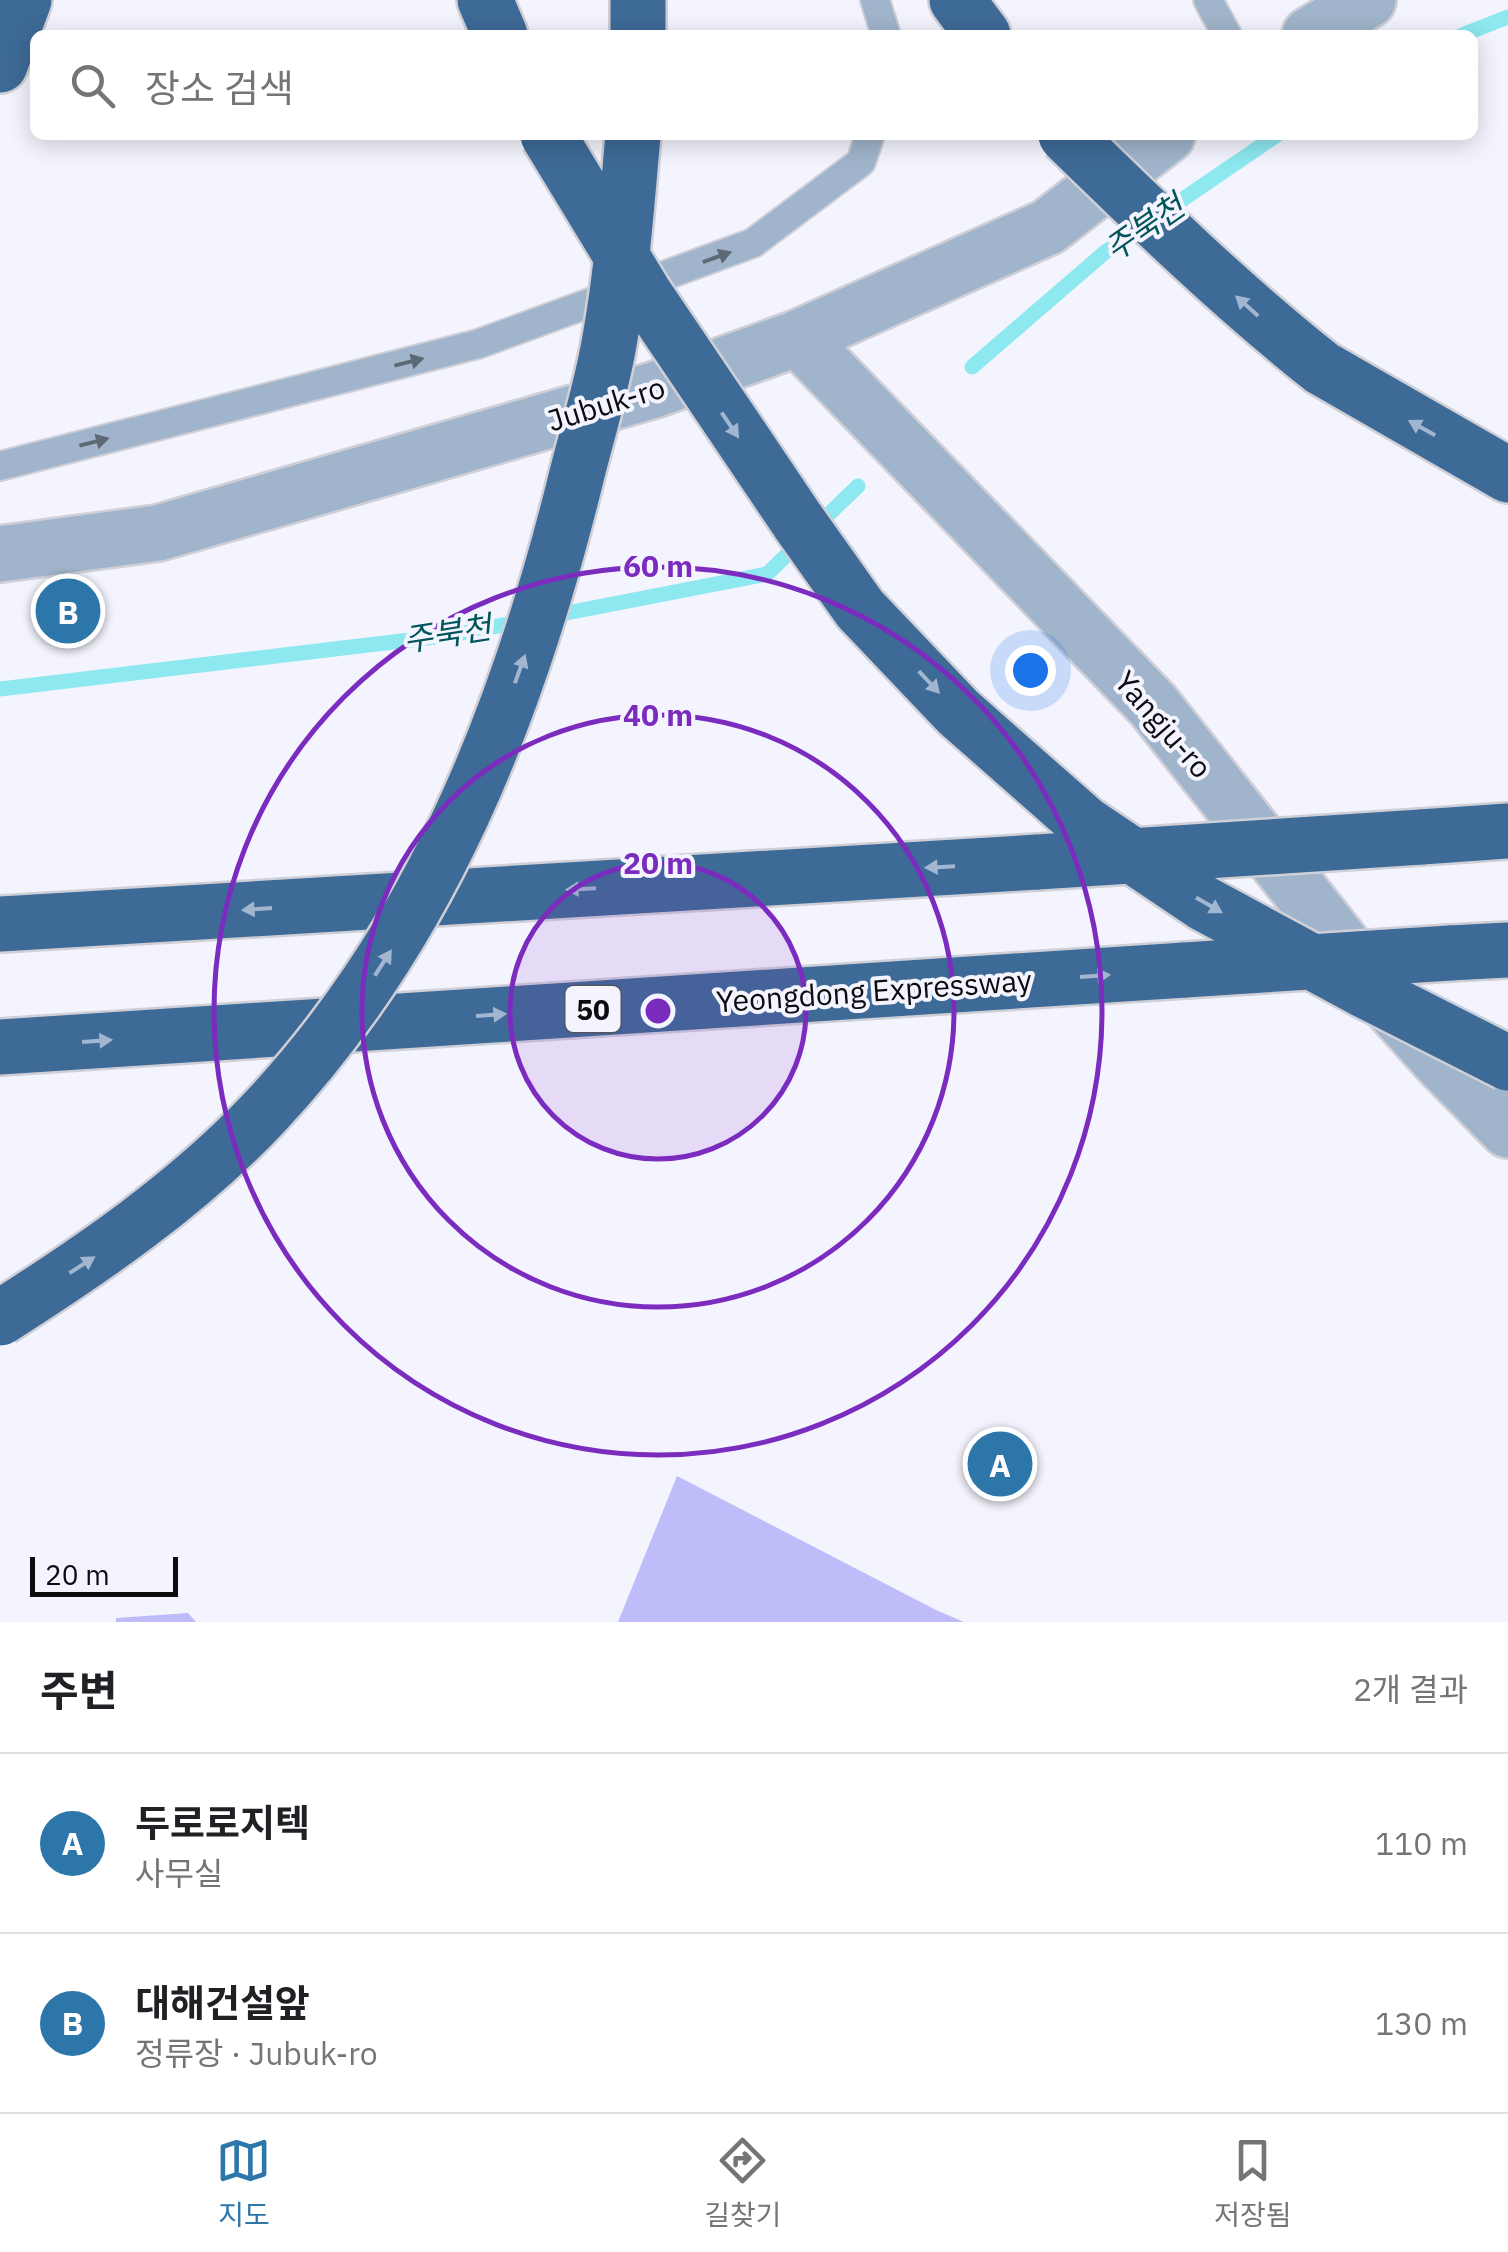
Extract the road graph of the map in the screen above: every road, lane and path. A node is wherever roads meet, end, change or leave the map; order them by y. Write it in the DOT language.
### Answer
graph roads {
  1 [pos="24,0"];
  2 [pos="484,0"];
  3 [pos="638,0"];
  4 [pos="875,0"];
  5 [pos="1208,0"];
  6 [pos="1368,0"];
  7 [pos="498,30"];
  8 [pos="638,30"];
  9 [pos="884,30"];
  10 [pos="1224,30"];
  11 [pos="1318,30"];
  12 [pos="0,65"];
  13 [pos="551,140"];
  14 [pos="632,140"];
  15 [pos="868,140"];
  16 [pos="1071,140"];
  17 [pos="1161,140"];
  18 [pos="798,338"];
  19 [pos="0,466"];
  20 [pos="1508,475"];
  21 [pos="0,554"];
  22 [pos="1508,830"];
  23 [pos="0,924"];
  24 [pos="1508,950"];
  25 [pos="0,1047"];
  26 [pos="1508,1063"];
  27 [pos="1508,1130"];
  28 [pos="0,1318"];
  1 -- 12 [label="highway"];
  2 -- 7 [label="highway"];
  3 -- 8 [label="highway"];
  4 -- 9 [label="lane"];
  5 -- 10 [label="lane"];
  6 -- 11 [label="street"];
  13 -- 26 [label="highway, one-way, bridge"];
  28 -- 14 [label="highway, one-way, bridge"];
  19 -- 15 [label="lane, one-way"];
  20 -- 16 [label="highway, one-way, bridge"];
  17 -- 18 [label="street, Jubuk-ro"];
  18 -- 21 [label="street, Jubuk-ro"];
  18 -- 27 [label="street, Yangju-ro"];
  22 -- 23 [label="highway, one-way, bridge"];
  25 -- 24 [label="highway, Yeongdong Expressway / 50, one-way, bridge"];
}
